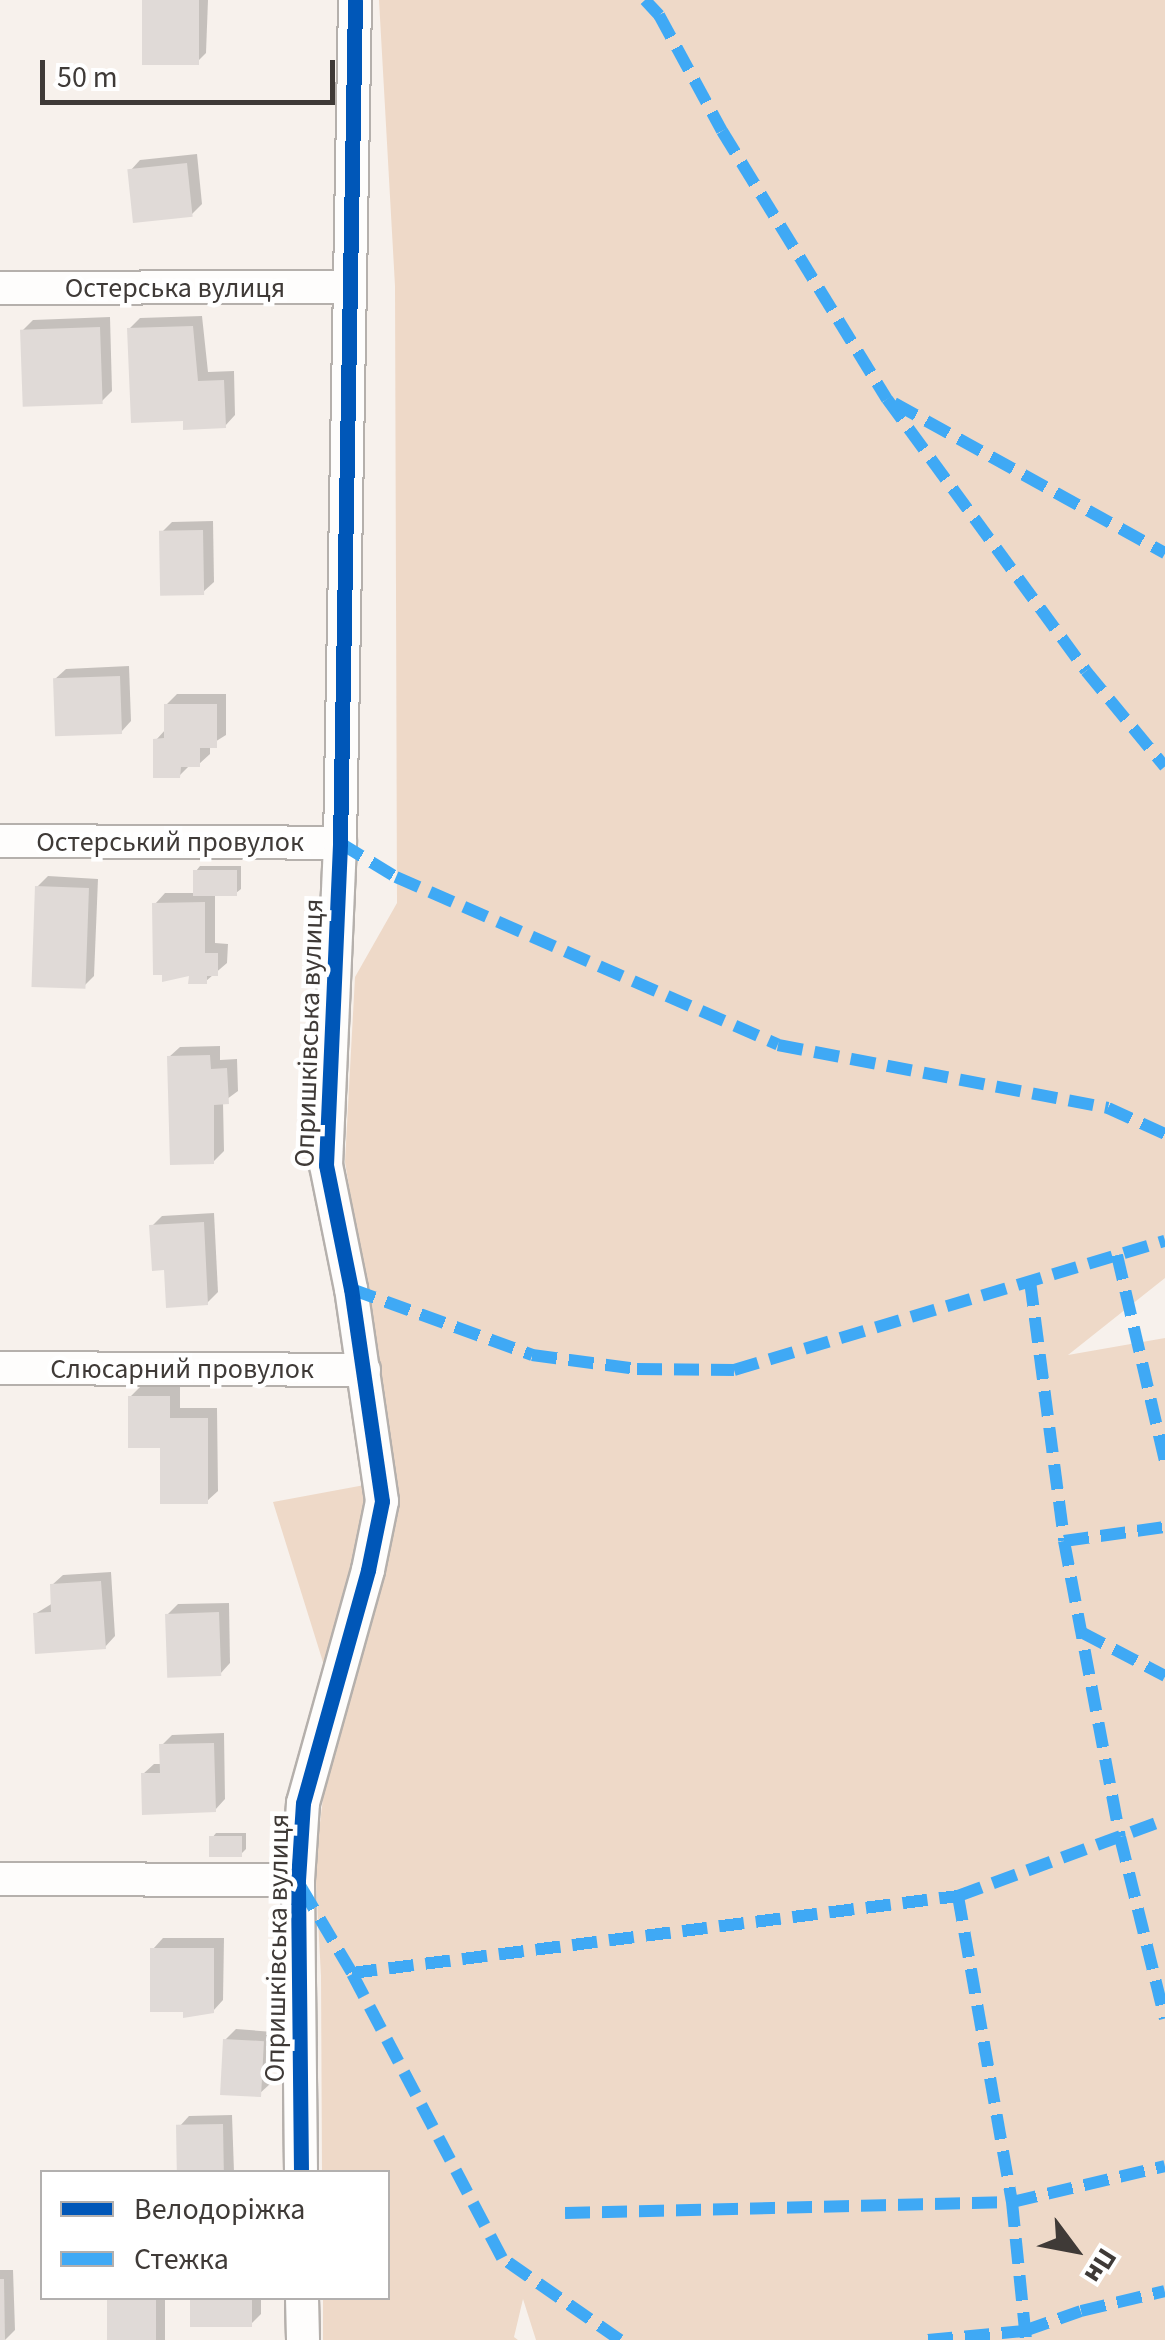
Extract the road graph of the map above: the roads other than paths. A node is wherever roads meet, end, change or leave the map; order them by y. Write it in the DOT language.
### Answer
graph roads {
  1 [pos="355,0"];
  2 [pos="350,287"];
  3 [pos="0,288"];
  4 [pos="0,842"];
  5 [pos="340,843"];
  6 [pos="0,1368"];
  7 [pos="364,1370"];
  8 [pos="0,1879"];
  9 [pos="298,1880"];
  10 [pos="301,2170"];
  11 [pos="302,2300"];
  12 [pos="302,2340"];
  1 -- 2 [label="street, Опришківська вулиця"];
  2 -- 3 [label="street, Остерська вулиця"];
  2 -- 5 [label="street, Опришківська вулиця"];
  4 -- 5 [label="street, Остерський провулок"];
  5 -- 7 [label="street, Опришківська вулиця"];
  6 -- 7 [label="street, Слюсарний провулок"];
  7 -- 9 [label="street, Опришківська вулиця"];
  8 -- 9 [label="street"];
  9 -- 10 [label="street, Опришківська вулиця"];
  11 -- 12 [label="street"];
}
